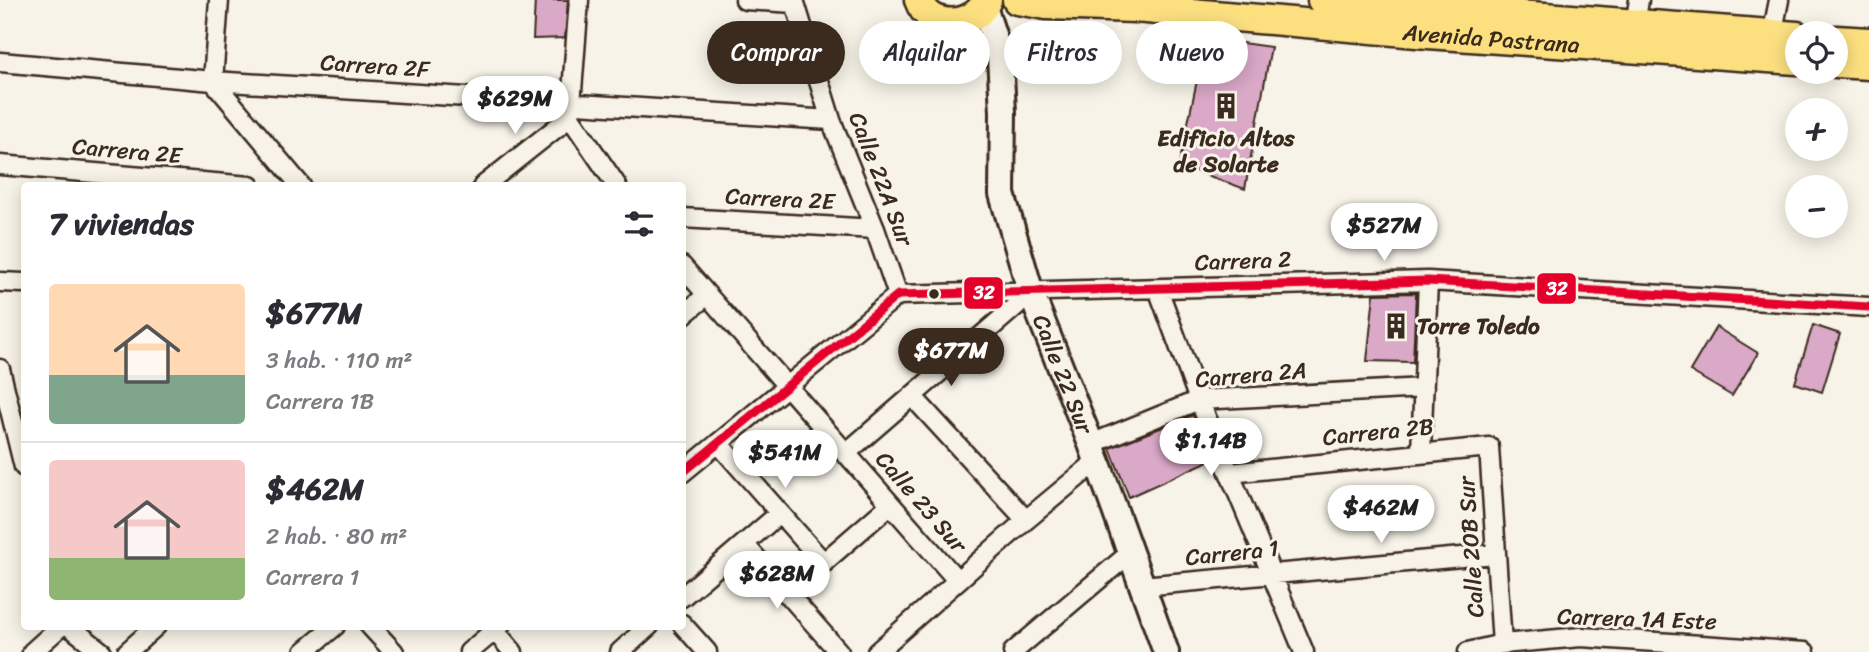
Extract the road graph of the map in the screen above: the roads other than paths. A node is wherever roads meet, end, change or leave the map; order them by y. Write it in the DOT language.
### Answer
graph roads {
  1 [pos="219,0"];
  2 [pos="579,0"];
  3 [pos="745,0"];
  4 [pos="919,0"];
  5 [pos="1017,0"];
  6 [pos="1322,0"];
  7 [pos="1779,0"];
  8 [pos="794,1"];
  9 [pos="1135,4"];
  10 [pos="981,9"];
  11 [pos="1393,12"];
  12 [pos="1635,23"];
  13 [pos="1848,41"];
  14 [pos="1869,42"];
  15 [pos="1779,43"];
  16 [pos="0,62"];
  17 [pos="1848,64"];
  18 [pos="1869,65"];
  19 [pos="213,80"];
  20 [pos="571,110"];
  21 [pos="831,120"];
  22 [pos="0,166"];
  23 [pos="200,182"];
  24 [pos="298,182"];
  25 [pos="488,182"];
  26 [pos="615,182"];
  27 [pos="686,218"];
  28 [pos="875,229"];
  29 [pos="686,270"];
  30 [pos="1428,281"];
  31 [pos="0,282"];
  32 [pos="21,284"];
  33 [pos="1158,289"];
  34 [pos="1031,293"];
  35 [pos="708,295"];
  36 [pos="898,295"];
  37 [pos="1869,307"];
  38 [pos="686,313"];
  39 [pos="0,369"];
  40 [pos="786,385"];
  41 [pos="1424,388"];
  42 [pos="912,396"];
  43 [pos="1199,400"];
  44 [pos="718,443"];
  45 [pos="1489,446"];
  46 [pos="1421,452"];
  47 [pos="1094,453"];
  48 [pos="21,454"];
  49 [pos="845,454"];
  50 [pos="686,470"];
  51 [pos="1230,473"];
  52 [pos="890,505"];
  53 [pos="780,513"];
  54 [pos="1026,520"];
  55 [pos="744,544"];
  56 [pos="1130,553"];
  57 [pos="1495,554"];
  58 [pos="824,563"];
  59 [pos="1270,573"];
  60 [pos="957,580"];
  61 [pos="1142,586"];
  62 [pos="686,594"];
  63 [pos="787,594"];
  64 [pos="686,628"];
  65 [pos="57,630"];
  66 [pos="74,630"];
  67 [pos="152,630"];
  68 [pos="330,630"];
  69 [pos="374,630"];
  70 [pos="496,630"];
  71 [pos="498,630"];
  72 [pos="645,630"];
  73 [pos="1502,644"];
  74 [pos="1581,644"];
  75 [pos="1691,648"];
  76 [pos="1015,651"];
  77 [pos="32,652"];
  78 [pos="102,652"];
  79 [pos="128,652"];
  80 [pos="304,652"];
  81 [pos="394,652"];
  82 [pos="469,652"];
  83 [pos="513,652"];
  84 [pos="620,652"];
  85 [pos="707,652"];
  86 [pos="839,652"];
  87 [pos="877,652"];
  88 [pos="1166,652"];
  89 [pos="1304,652"];
  90 [pos="1468,652"];
  91 [pos="1797,652"];
  92 [pos="1805,652"];
  1 -- 19 [label="street"];
  2 -- 20 [label="street"];
  3 -- 8 [label="street"];
  4 -- 10 [label="main road"];
  5 -- 9 [label="main road, Avenida Pastrana"];
  6 -- 11 [label="main road, Avenida Pastrana"];
  7 -- 15 [label="street"];
  8 -- 21 [label="street, Calle 22A Sur"];
  9 -- 11 [label="main road, Avenida Pastrana"];
  10 -- 34 [label="main road, Calle 22 Sur"];
  11 -- 12 [label="main road, Avenida Pastrana"];
  12 -- 15 [label="main road, Avenida Pastrana"];
  13 -- 14 [label="main road"];
  16 -- 19 [label="street, Carrera 2F"];
  17 -- 18 [label="main road"];
  19 -- 20 [label="street, Carrera 2F"];
  19 -- 24 [label="street"];
  20 -- 21 [label="street, Carrera 2F"];
  20 -- 25 [label="street"];
  20 -- 26 [label="street"];
  21 -- 28 [label="street, Calle 22A Sur"];
  22 -- 23 [label="street, Carrera 2E"];
  27 -- 28 [label="street, Carrera 2E"];
  28 -- 36 [label="street, Calle 22A Sur"];
  29 -- 35 [label="street, Calle 23 Sur"];
  30 -- 33 [label="street, Carrera 2"];
  30 -- 37 [label="street, Carrera 2"];
  30 -- 41 [label="street"];
  31 -- 32 [label="street"];
  33 -- 34 [label="street, Carrera 2"];
  33 -- 43 [label="street"];
  34 -- 36 [label="street, Carrera 2"];
  34 -- 42 [label="street"];
  34 -- 47 [label="main road, Calle 22 Sur"];
  35 -- 38 [label="street"];
  35 -- 40 [label="street, Calle 23 Sur"];
  36 -- 40 [label="street"];
  39 -- 48 [label="street"];
  40 -- 44 [label="street"];
  40 -- 49 [label="street, Calle 23 Sur"];
  41 -- 43 [label="street, Carrera 2A"];
  41 -- 46 [label="street"];
  42 -- 49 [label="street"];
  42 -- 54 [label="street"];
  43 -- 47 [label="street, Carrera 2A"];
  43 -- 51 [label="street"];
  44 -- 50 [label="street"];
  44 -- 53 [label="street"];
  45 -- 46 [label="street, Carrera 2B"];
  45 -- 57 [label="street, Calle 20B Sur"];
  46 -- 51 [label="street, Carrera 2B"];
  47 -- 54 [label="street"];
  47 -- 56 [label="main road, Calle 22 Sur"];
  49 -- 52 [label="street, Calle 23 Sur"];
  51 -- 59 [label="street"];
  52 -- 58 [label="street"];
  52 -- 60 [label="street, Calle 23 Sur"];
  53 -- 55 [label="street"];
  53 -- 58 [label="street"];
  54 -- 60 [label="street"];
  55 -- 62 [label="street"];
  55 -- 63 [label="street"];
  56 -- 61 [label="main road, Calle 22 Sur"];
  56 -- 76 [label="street"];
  57 -- 59 [label="street, Carrera 1"];
  57 -- 73 [label="street, Calle 20B Sur"];
  58 -- 63 [label="street"];
  59 -- 61 [label="street, Carrera 1"];
  59 -- 89 [label="street"];
  60 -- 87 [label="street"];
  61 -- 88 [label="main road, Calle 22 Sur"];
  63 -- 86 [label="street"];
  64 -- 85 [label="street"];
  65 -- 77 [label="street"];
  66 -- 78 [label="street"];
  67 -- 79 [label="street"];
  68 -- 80 [label="street"];
  69 -- 81 [label="street"];
  70 -- 82 [label="street"];
  71 -- 83 [label="street"];
  72 -- 84 [label="street"];
  73 -- 74 [label="street, Carrera 1A Este"];
  73 -- 90 [label="street, Carrera 1A Este"];
  74 -- 75 [label="street, Carrera 1A Este"];
  75 -- 91 [label="street, Carrera 1A Este"];
  91 -- 92 [label="street, Carrera 1A Este"];
}
